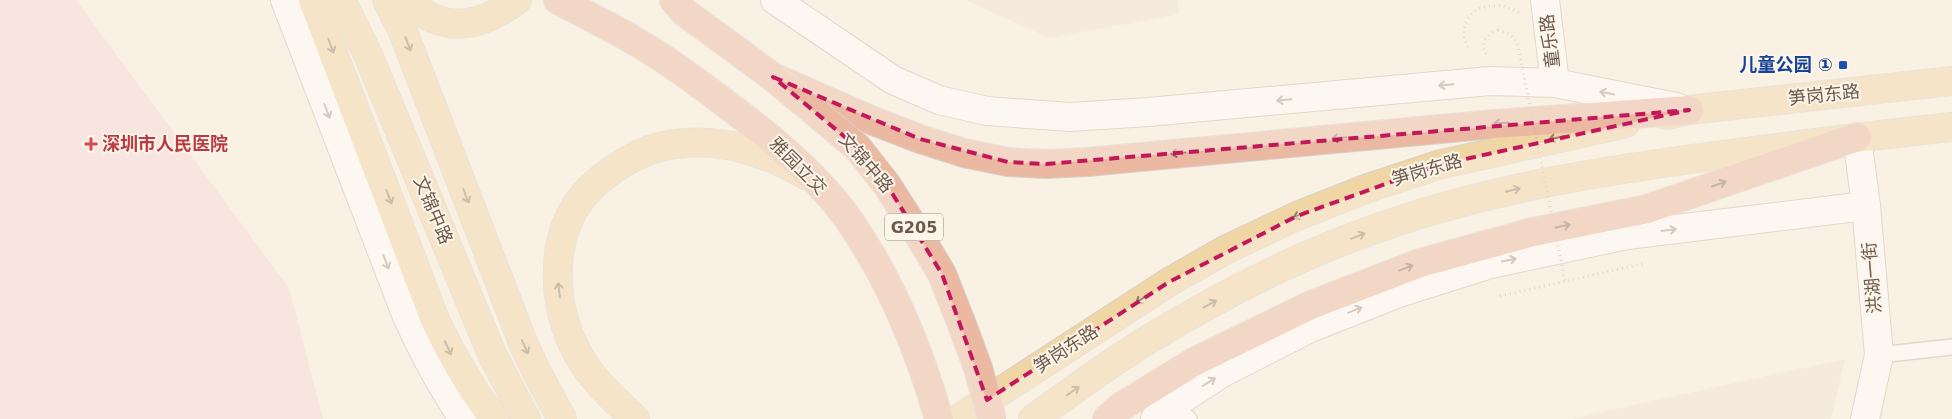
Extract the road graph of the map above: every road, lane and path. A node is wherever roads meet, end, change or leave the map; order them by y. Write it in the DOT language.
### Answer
graph roads {
  1 [pos="284,0"];
  2 [pos="313,0"];
  3 [pos="341,0"];
  4 [pos="387,0"];
  5 [pos="407,0"];
  6 [pos="517,0"];
  7 [pos="558,0"];
  8 [pos="774,0"];
  9 [pos="1545,0"];
  10 [pos="675,4"];
  11 [pos="1523,18"];
  12 [pos="1468,47"];
  13 [pos="1522,51"];
  14 [pos="1490,59"];
  15 [pos="1511,60"];
  16 [pos="773,77"];
  17 [pos="1952,81"];
  18 [pos="1555,83"];
  19 [pos="1689,110"];
  20 [pos="1952,127"];
  21 [pos="1857,137"];
  22 [pos="817,182"];
  23 [pos="1866,206"];
  24 [pos="1648,262"];
  25 [pos="1565,281"];
  26 [pos="1500,296"];
  27 [pos="1952,347"];
  28 [pos="492,354"];
  29 [pos="1879,355"];
  30 [pos="1172,414"];
  31 [pos="463,419"];
  32 [pos="494,419"];
  33 [pos="526,419"];
  34 [pos="545,419"];
  35 [pos="562,419"];
  36 [pos="635,419"];
  37 [pos="938,419"];
  38 [pos="958,419"];
  39 [pos="992,419"];
  40 [pos="1033,419"];
  41 [pos="1107,419"];
  42 [pos="1865,419"];
  1 -- 31 [label="street, one-way"];
  2 -- 32 [label="main road, one-way"];
  3 -- 28 [label="main road, 文锦中路"];
  4 -- 35 [label="main road, one-way"];
  5 -- 6 [label="main road"];
  7 -- 22 [label="highway, 雅园立交 / G205"];
  18 -- 8 [label="street, one-way"];
  9 -- 18 [label="street, 童乐路"];
  10 -- 16 [label="highway, 文锦中路 / G205"];
  11 -- 12 [label="path"];
  13 -- 15 [label="path, bridge"];
  14 -- 25 [label="path, bridge"];
  19 -- 16 [label="highway, one-way, bridge"];
  16 -- 39 [label="highway, 文锦中路 / G205, bridge"];
  17 -- 19 [label="main road, 笋岗东路"];
  19 -- 18 [label="street, one-way"];
  19 -- 38 [label="main road, 笋岗东路, one-way"];
  20 -- 21 [label="main road"];
  21 -- 23 [label="street, 洪湖一街"];
  40 -- 21 [label="main road, one-way"];
  41 -- 21 [label="highway, one-way"];
  36 -- 22 [label="main road, one-way"];
  22 -- 37 [label="highway, 雅园立交 / G205"];
  23 -- 29 [label="street, 洪湖一街"];
  30 -- 23 [label="street, one-way"];
  24 -- 25 [label="path"];
  25 -- 26 [label="path"];
  27 -- 29 [label="lane"];
  28 -- 33 [label="main road, 文锦中路"];
  28 -- 34 [label="main road"];
  29 -- 42 [label="street, 洪湖一街"];
}
